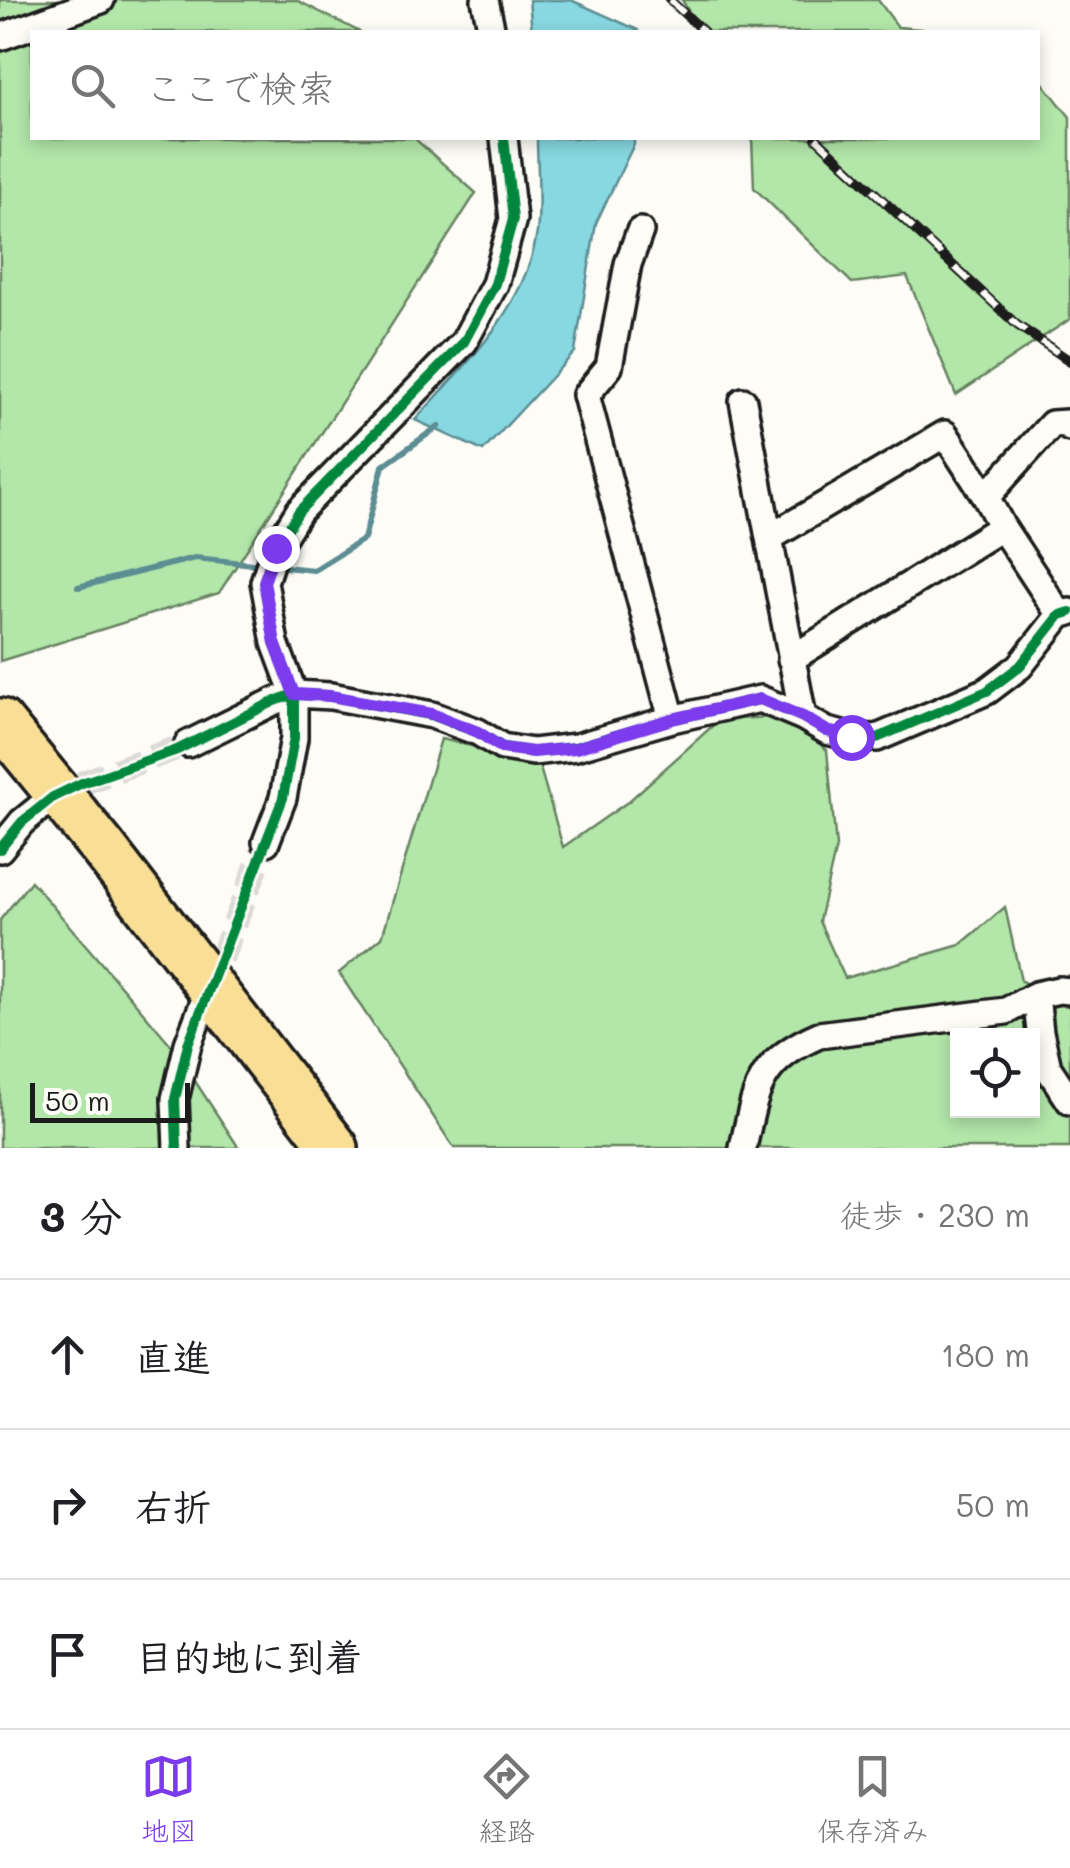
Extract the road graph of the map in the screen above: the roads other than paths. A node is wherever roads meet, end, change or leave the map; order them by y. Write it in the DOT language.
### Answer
graph roads {
  1 [pos="101,0"];
  2 [pos="485,0"];
  3 [pos="492,30"];
  4 [pos="0,37"];
  5 [pos="504,140"];
  6 [pos="640,231"];
  7 [pos="744,400"];
  8 [pos="1070,428"];
  9 [pos="986,497"];
  10 [pos="1002,527"];
  11 [pos="769,538"];
  12 [pos="1065,613"];
  13 [pos="791,659"];
  14 [pos="294,694"];
  15 [pos="803,717"];
  16 [pos="672,719"];
  17 [pos="0,722"];
  18 [pos="188,744"];
  19 [pos="49,800"];
  20 [pos="266,842"];
  21 [pos="0,849"];
  22 [pos="1070,991"];
  23 [pos="1036,995"];
  24 [pos="202,1007"];
  25 [pos="1070,1101"];
  26 [pos="177,1148"];
  27 [pos="335,1148"];
  28 [pos="743,1148"];
  1 -- 4 [label="street"];
  2 -- 3 [label="street"];
  5 -- 14 [label="street"];
  6 -- 16 [label="street"];
  7 -- 11 [label="street"];
  8 -- 9 [label="street"];
  9 -- 10 [label="street"];
  9 -- 11 [label="street"];
  10 -- 12 [label="street"];
  10 -- 13 [label="street"];
  11 -- 13 [label="street"];
  12 -- 15 [label="street"];
  13 -- 15 [label="street"];
  14 -- 16 [label="street"];
  14 -- 18 [label="street"];
  14 -- 20 [label="street"];
  15 -- 16 [label="street"];
  17 -- 27 [label="highway"];
  19 -- 21 [label="street"];
  22 -- 23 [label="street"];
  23 -- 25 [label="street"];
  23 -- 28 [label="street"];
  24 -- 26 [label="street"];
}
